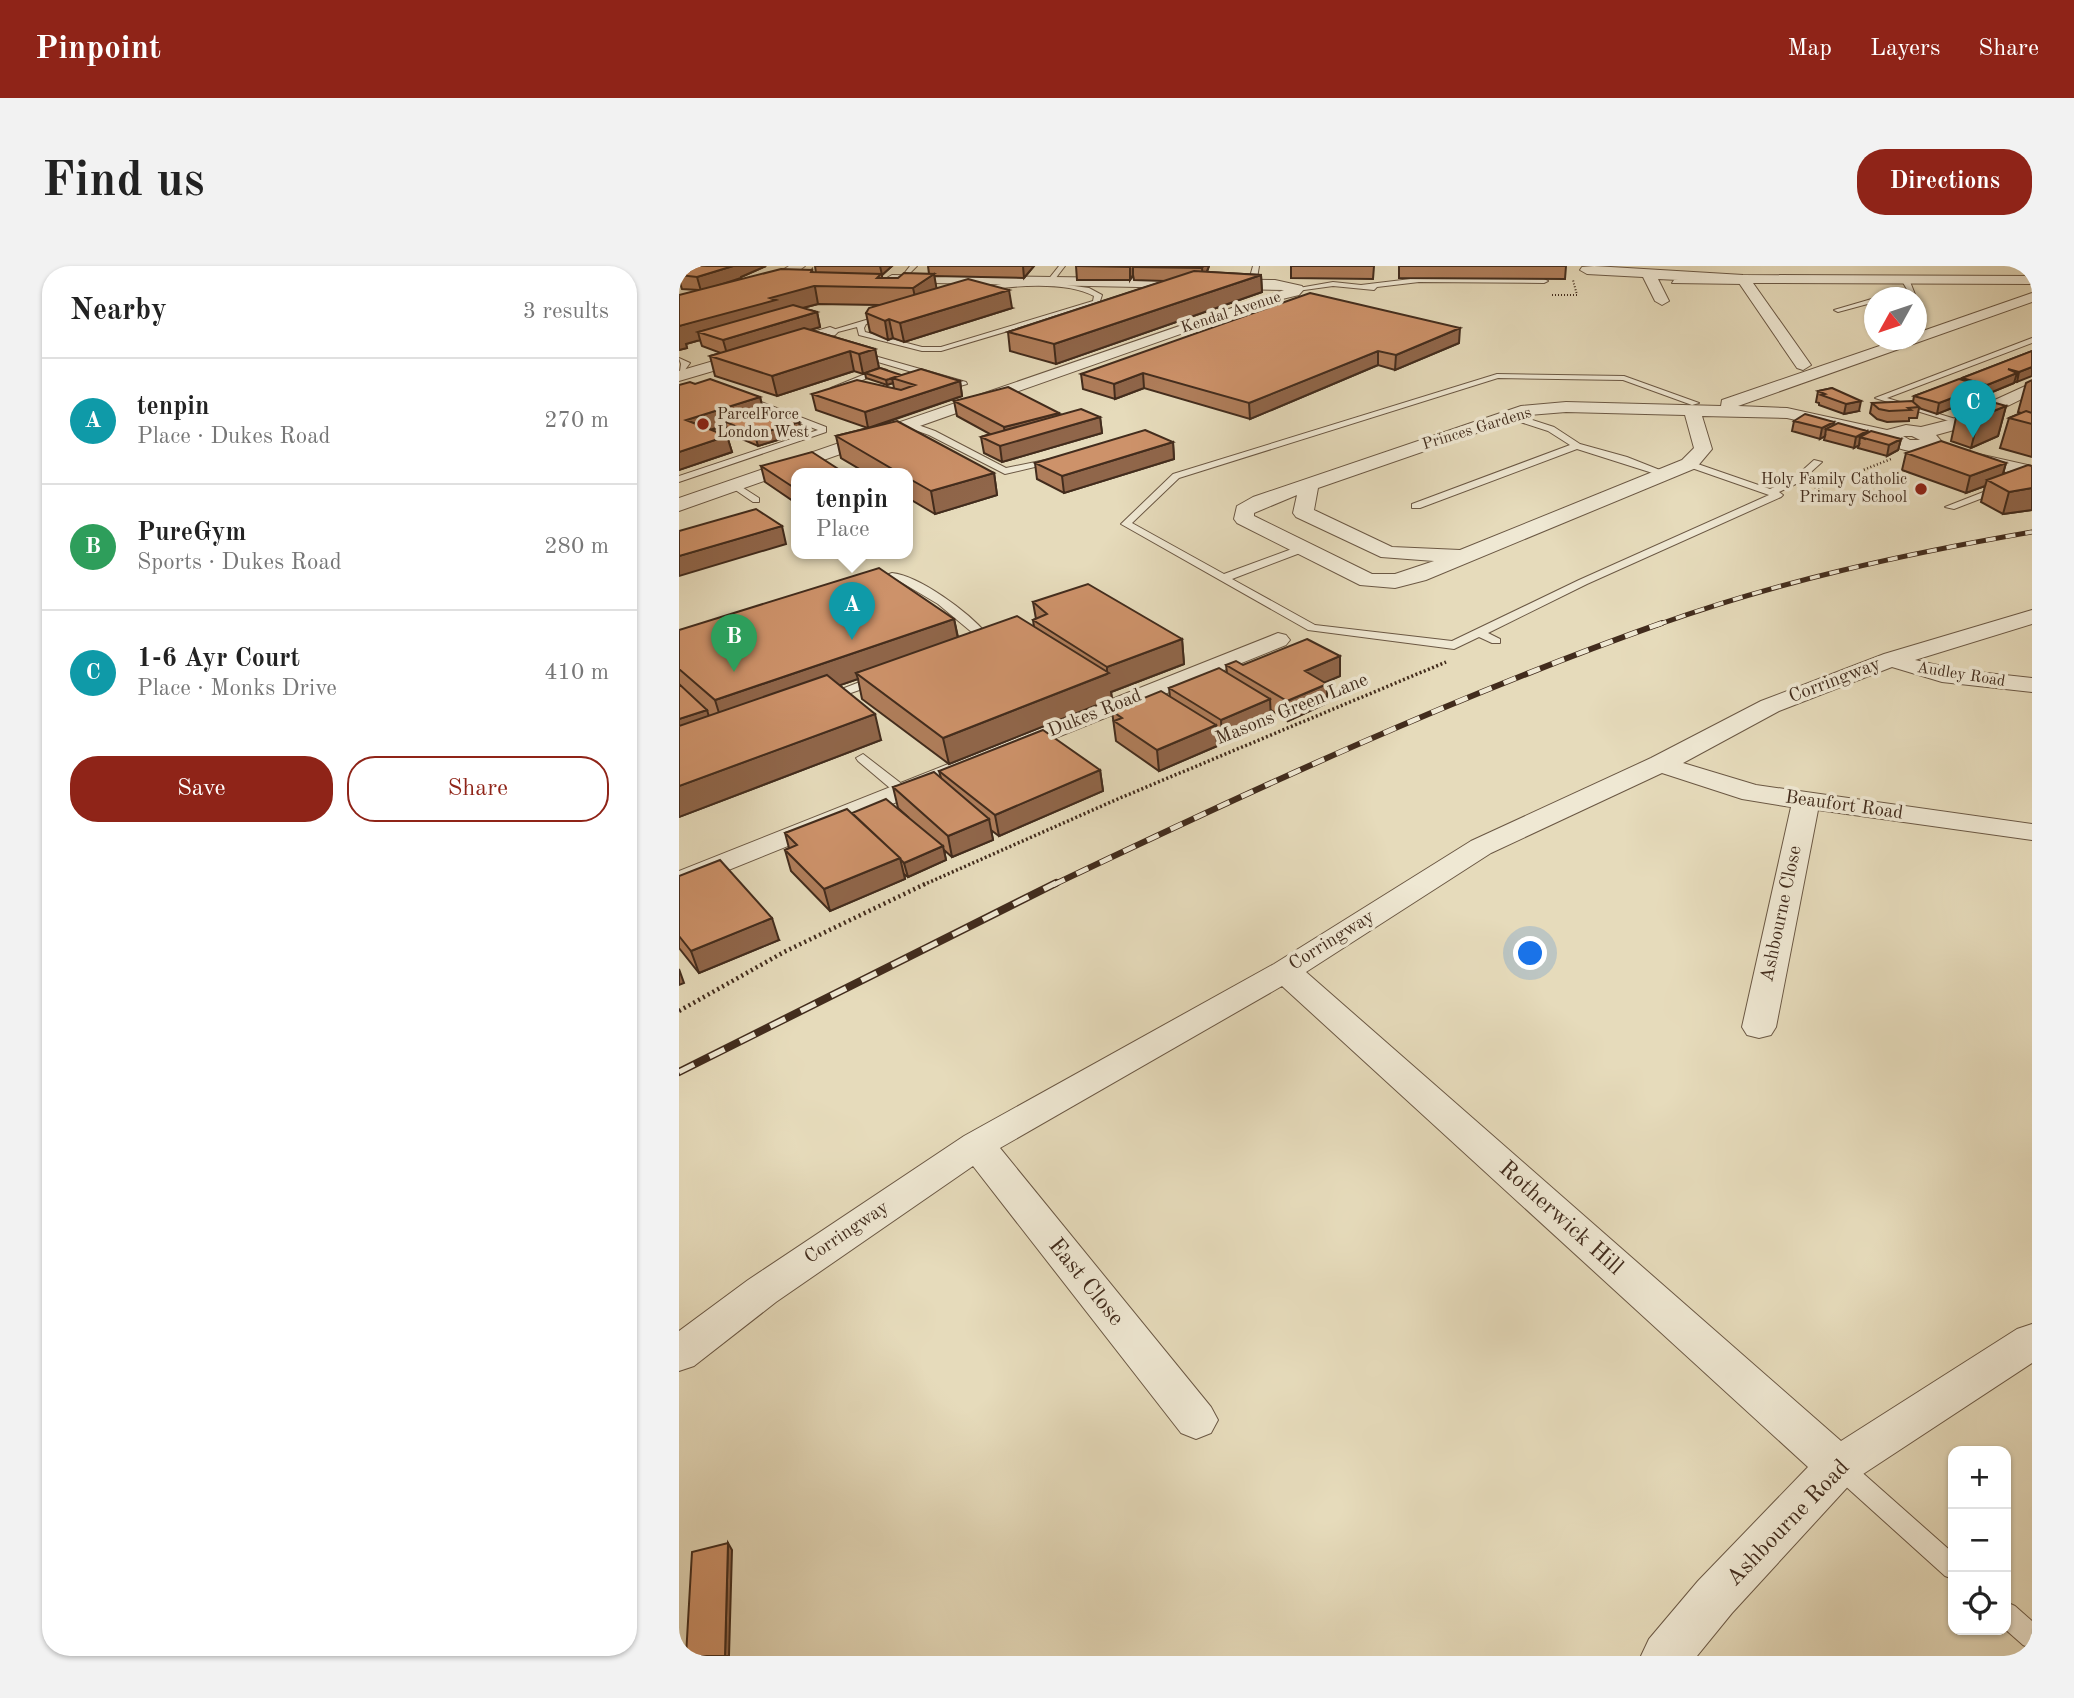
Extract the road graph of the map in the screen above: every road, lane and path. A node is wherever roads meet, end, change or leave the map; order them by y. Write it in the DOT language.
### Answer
graph roads {
  1 [pos="798,266"];
  2 [pos="1062,266"];
  3 [pos="1257,266"];
  4 [pos="1587,270"];
  5 [pos="1649,274"];
  6 [pos="814,278"];
  7 [pos="897,279"];
  8 [pos="1905,279"];
  9 [pos="784,280"];
  10 [pos="1744,280"];
  11 [pos="2032,280"];
  12 [pos="1051,281"];
  13 [pos="1544,281"];
  14 [pos="1674,282"];
  15 [pos="1252,284"];
  16 [pos="934,286"];
  17 [pos="1364,286"];
  18 [pos="2032,286"];
  19 [pos="1909,287"];
  20 [pos="1297,289"];
  21 [pos="1374,289"];
  22 [pos="679,295"];
  23 [pos="961,295"];
  24 [pos="1659,295"];
  25 [pos="1320,296"];
  26 [pos="2032,297"];
  27 [pos="694,299"];
  28 [pos="679,303"];
  29 [pos="1864,303"];
  30 [pos="1838,310"];
  31 [pos="679,311"];
  32 [pos="889,315"];
  33 [pos="864,322"];
  34 [pos="1927,322"];
  35 [pos="862,333"];
  36 [pos="1927,334"];
  37 [pos="819,338"];
  38 [pos="2032,340"];
  39 [pos="1864,345"];
  40 [pos="846,350"];
  41 [pos="1873,350"];
  42 [pos="679,360"];
  43 [pos="899,365"];
  44 [pos="1799,370"];
  45 [pos="679,376"];
  46 [pos="935,376"];
  47 [pos="850,382"];
  48 [pos="913,383"];
  49 [pos="963,384"];
  50 [pos="1778,386"];
  51 [pos="871,390"];
  52 [pos="2029,390"];
  53 [pos="728,393"];
  54 [pos="822,394"];
  55 [pos="1698,408"];
  56 [pos="1511,416"];
  57 [pos="1821,420"];
  58 [pos="1959,423"];
  59 [pos="907,424"];
  60 [pos="1919,443"];
  61 [pos="1577,446"];
  62 [pos="1062,458"];
  63 [pos="1817,462"];
  64 [pos="1689,464"];
  65 [pos="795,468"];
  66 [pos="791,469"];
  67 [pos="1665,474"];
  68 [pos="2032,474"];
  69 [pos="679,479"];
  70 [pos="1309,483"];
  71 [pos="734,485"];
  72 [pos="1815,489"];
  73 [pos="1771,492"];
  74 [pos="756,500"];
  75 [pos="679,505"];
  76 [pos="1416,506"];
  77 [pos="1950,507"];
  78 [pos="1304,548"];
  79 [pos="1465,556"];
  80 [pos="1222,579"];
  81 [pos="864,584"];
  82 [pos="2032,617"];
  83 [pos="1480,633"];
  84 [pos="1278,640"];
  85 [pos="1496,641"];
  86 [pos="962,649"];
  87 [pos="1892,659"];
  88 [pos="885,676"];
  89 [pos="2032,685"];
  90 [pos="808,704"];
  91 [pos="863,758"];
  92 [pos="1660,764"];
  93 [pos="902,791"];
  94 [pos="1806,802"];
  95 [pos="2032,832"];
  96 [pos="679,881"];
  97 [pos="1285,971"];
  98 [pos="679,1011"];
  99 [pos="1759,1027"];
  100 [pos="977,1145"];
  101 [pos="2032,1341"];
  102 [pos="679,1354"];
  103 [pos="1196,1420"];
  104 [pos="1838,1466"];
  105 [pos="1948,1564"];
  106 [pos="2011,1618"];
  107 [pos="2032,1637"];
  108 [pos="1666,1656"];
  1 -- 9 [label="street"];
  2 -- 12 [label="lane"];
  3 -- 15 [label="lane"];
  4 -- 5 [label="street"];
  5 -- 10 [label="street"];
  5 -- 24 [label="street"];
  6 -- 9 [label="street"];
  7 -- 12 [label="street, Kendal Avenue"];
  7 -- 16 [label="lane"];
  8 -- 10 [label="street"];
  8 -- 11 [label="street"];
  8 -- 19 [label="lane"];
  9 -- 27 [label="street"];
  9 -- 31 [label="lane"];
  10 -- 14 [label="lane"];
  10 -- 44 [label="street"];
  12 -- 15 [label="street, Kendal Avenue"];
  13 -- 17 [label="lane"];
  15 -- 20 [label="street, Kendal Avenue"];
  17 -- 20 [label="lane"];
  17 -- 21 [label="lane"];
  18 -- 34 [label="street"];
  20 -- 25 [label="lane"];
  20 -- 59 [label="street, Kendal Avenue"];
  22 -- 27 [label="lane"];
  23 -- 35 [label="lane"];
  26 -- 36 [label="street, Princes Gardens"];
  27 -- 28 [label="street"];
  29 -- 30 [label="lane"];
  32 -- 33 [label="lane"];
  33 -- 35 [label="lane"];
  33 -- 37 [label="lane"];
  35 -- 37 [label="lane"];
  37 -- 45 [label="street"];
  38 -- 58 [label="lane"];
  39 -- 44 [label="street, Princes Gardens"];
  40 -- 43 [label="lane"];
  41 -- 44 [label="street, Princes Gardens"];
  42 -- 45 [label="lane"];
  43 -- 46 [label="lane"];
  43 -- 47 [label="lane"];
  44 -- 50 [label="street, Princes Gardens"];
  44 -- 55 [label="street, Princes Gardens"];
  46 -- 48 [label="lane"];
  46 -- 49 [label="lane"];
  47 -- 51 [label="lane"];
  47 -- 54 [label="lane"];
  50 -- 55 [label="street, Princes Gardens"];
  50 -- 57 [label="street"];
  52 -- 58 [label="street"];
  53 -- 69 [label="lane"];
  55 -- 56 [label="street, Princes Gardens"];
  55 -- 57 [label="street, Princes Gardens"];
  55 -- 64 [label="street"];
  55 -- 80 [label="lane"];
  56 -- 61 [label="lane"];
  56 -- 70 [label="street, Princes Gardens"];
  57 -- 60 [label="street"];
  58 -- 60 [label="street"];
  59 -- 62 [label="lane"];
  59 -- 65 [label="street, Kendal Avenue"];
  60 -- 68 [label="street"];
  60 -- 72 [label="path"];
  61 -- 67 [label="lane"];
  61 -- 76 [label="lane"];
  63 -- 73 [label="lane"];
  64 -- 67 [label="street, Princes Gardens"];
  64 -- 73 [label="lane"];
  66 -- 71 [label="street, Kendal Avenue"];
  67 -- 79 [label="street, Princes Gardens"];
  68 -- 77 [label="lane"];
  70 -- 78 [label="street, Princes Gardens"];
  70 -- 79 [label="street, Princes Gardens"];
  71 -- 74 [label="lane"];
  71 -- 75 [label="street, Kendal Avenue"];
  73 -- 83 [label="lane"];
  78 -- 79 [label="street, Princes Gardens"];
  78 -- 80 [label="lane"];
  80 -- 83 [label="lane"];
  81 -- 86 [label="lane"];
  82 -- 87 [label="street, Corringway"];
  83 -- 85 [label="lane"];
  84 -- 93 [label="street, Dukes Road"];
  85 -- 98 [label="path, Masons Green Lane"];
  87 -- 89 [label="street, Audley Road"];
  87 -- 92 [label="street, Corringway"];
  88 -- 90 [label="lane"];
  91 -- 93 [label="lane"];
  92 -- 94 [label="street, Beaufort Road"];
  92 -- 97 [label="street, Corringway"];
  93 -- 96 [label="street, Dukes Road"];
  94 -- 95 [label="street, Beaufort Road"];
  94 -- 99 [label="street, Ashbourne Close"];
  97 -- 100 [label="street, Corringway"];
  97 -- 104 [label="street, Rotherwick Hill"];
  100 -- 102 [label="street, Corringway"];
  100 -- 103 [label="street, East Close"];
  101 -- 104 [label="street, Ashbourne Road"];
  104 -- 105 [label="lane"];
  104 -- 108 [label="street, Ashbourne Road"];
  106 -- 107 [label="lane"];
}
